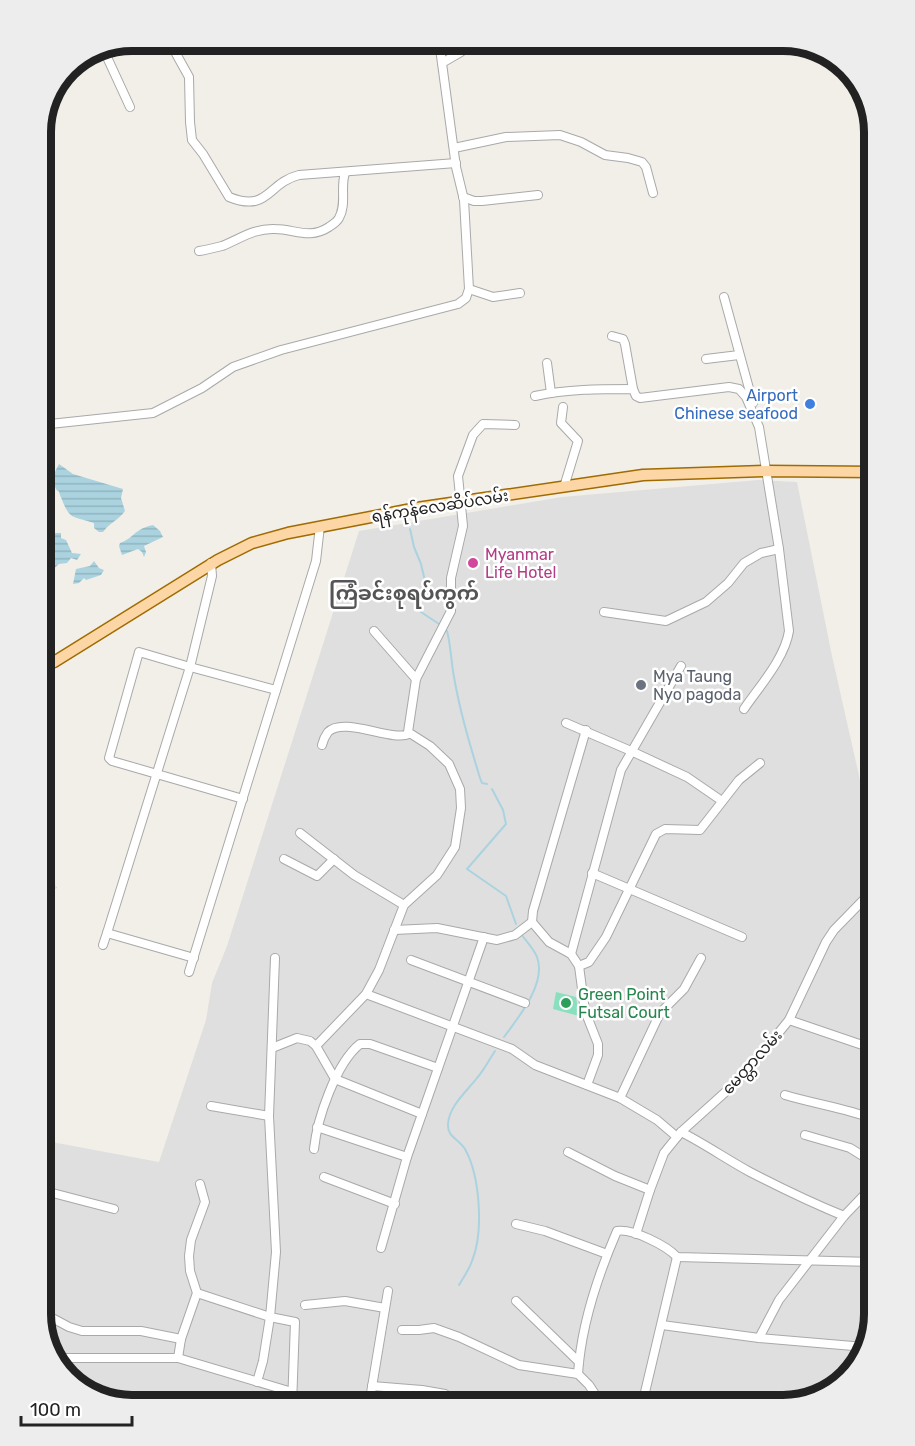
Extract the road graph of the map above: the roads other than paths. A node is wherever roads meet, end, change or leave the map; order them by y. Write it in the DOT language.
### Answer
graph roads {
  1 [pos="176,51"];
  2 [pos="440,51"];
  3 [pos="461,51"];
  4 [pos="105,56"];
  5 [pos="442,63"];
  6 [pos="130,107"];
  7 [pos="454,148"];
  8 [pos="456,163"];
  9 [pos="345,172"];
  10 [pos="653,193"];
  11 [pos="538,195"];
  12 [pos="463,197"];
  13 [pos="199,251"];
  14 [pos="469,288"];
  15 [pos="520,293"];
  16 [pos="724,297"];
  17 [pos="612,336"];
  18 [pos="739,355"];
  19 [pos="706,359"];
  20 [pos="547,363"];
  21 [pos="633,389"];
  22 [pos="551,393"];
  23 [pos="535,396"];
  24 [pos="563,407"];
  25 [pos="755,416"];
  26 [pos="51,424"];
  27 [pos="515,425"];
  28 [pos="766,471"];
  29 [pos="864,472"];
  30 [pos="564,488"];
  31 [pos="462,502"];
  32 [pos="320,526"];
  33 [pos="778,549"];
  34 [pos="212,563"];
  35 [pos="604,612"];
  36 [pos="374,631"];
  37 [pos="51,663"];
  38 [pos="681,666"];
  39 [pos="190,667"];
  40 [pos="417,679"];
  41 [pos="276,690"];
  42 [pos="744,709"];
  43 [pos="566,723"];
  44 [pos="586,730"];
  45 [pos="409,734"];
  46 [pos="321,745"];
  47 [pos="631,751"];
  48 [pos="760,763"];
  49 [pos="156,773"];
  50 [pos="243,799"];
  51 [pos="722,801"];
  52 [pos="300,833"];
  53 [pos="284,859"];
  54 [pos="334,859"];
  55 [pos="592,873"];
  56 [pos="629,889"];
  57 [pos="864,899"];
  58 [pos="404,905"];
  59 [pos="532,922"];
  60 [pos="394,930"];
  61 [pos="107,933"];
  62 [pos="483,937"];
  63 [pos="742,937"];
  64 [pos="104,945"];
  65 [pos="571,954"];
  66 [pos="194,958"];
  67 [pos="275,958"];
  68 [pos="701,958"];
  69 [pos="411,960"];
  70 [pos="579,966"];
  71 [pos="189,972"];
  72 [pos="468,981"];
  73 [pos="366,994"];
  74 [pos="525,1003"];
  75 [pos="789,1020"];
  76 [pos="453,1028"];
  77 [pos="316,1046"];
  78 [pos="864,1046"];
  79 [pos="272,1048"];
  80 [pos="438,1068"];
  81 [pos="335,1078"];
  82 [pos="587,1085"];
  83 [pos="785,1095"];
  84 [pos="620,1098"];
  85 [pos="211,1106"];
  86 [pos="422,1114"];
  87 [pos="864,1115"];
  88 [pos="268,1116"];
  89 [pos="317,1127"];
  90 [pos="679,1135"];
  91 [pos="805,1135"];
  92 [pos="314,1149"];
  93 [pos="568,1152"];
  94 [pos="407,1157"];
  95 [pos="864,1157"];
  96 [pos="324,1177"];
  97 [pos="200,1184"];
  98 [pos="650,1190"];
  99 [pos="51,1193"];
  100 [pos="864,1195"];
  101 [pos="395,1204"];
  102 [pos="114,1209"];
  103 [pos="844,1216"];
  104 [pos="516,1224"];
  105 [pos="636,1234"];
  106 [pos="381,1248"];
  107 [pos="607,1254"];
  108 [pos="677,1257"];
  109 [pos="811,1260"];
  110 [pos="864,1262"];
  111 [pos="388,1291"];
  112 [pos="197,1293"];
  113 [pos="516,1301"];
  114 [pos="304,1305"];
  115 [pos="385,1308"];
  116 [pos="270,1317"];
  117 [pos="51,1318"];
  118 [pos="662,1324"];
  119 [pos="402,1330"];
  120 [pos="759,1338"];
  121 [pos="181,1339"];
  122 [pos="857,1346"];
  123 [pos="64,1358"];
  124 [pos="178,1358"];
  125 [pos="579,1362"];
  126 [pos="578,1374"];
  127 [pos="258,1382"];
  128 [pos="372,1386"];
  129 [pos="292,1392"];
  130 [pos="445,1394"];
  131 [pos="371,1395"];
  132 [pos="596,1395"];
  133 [pos="645,1395"];
  1 -- 9 [label="street"];
  2 -- 5 [label="street"];
  3 -- 5 [label="street"];
  4 -- 6 [label="street"];
  5 -- 7 [label="street"];
  7 -- 8 [label="street"];
  7 -- 10 [label="street"];
  8 -- 9 [label="street"];
  8 -- 12 [label="street"];
  9 -- 13 [label="street"];
  11 -- 12 [label="street"];
  12 -- 14 [label="street"];
  14 -- 15 [label="street"];
  14 -- 26 [label="street"];
  16 -- 18 [label="street"];
  17 -- 21 [label="street"];
  18 -- 19 [label="street"];
  18 -- 25 [label="street"];
  20 -- 22 [label="street"];
  21 -- 22 [label="street"];
  21 -- 25 [label="street"];
  22 -- 23 [label="street"];
  24 -- 30 [label="street"];
  25 -- 28 [label="street"];
  27 -- 31 [label="street"];
  28 -- 29 [label="main road, ရန်ကုန်လေဆိပ်လမ်း"];
  28 -- 30 [label="main road, ရန်ကုန်လေဆိပ်လမ်း"];
  28 -- 33 [label="street"];
  30 -- 31 [label="main road, ရန်ကုန်လေဆိပ်လမ်း"];
  31 -- 32 [label="main road, ရန်ကုန်လေဆိပ်လမ်း"];
  31 -- 40 [label="street"];
  32 -- 34 [label="main road, ရန်ကုန်လေဆိပ်လမ်း"];
  32 -- 41 [label="street"];
  33 -- 35 [label="street"];
  33 -- 42 [label="street"];
  34 -- 37 [label="main road, ရန်ကုန်လေဆိပ်လမ်း"];
  34 -- 39 [label="street"];
  36 -- 40 [label="street"];
  38 -- 47 [label="street"];
  39 -- 41 [label="street"];
  39 -- 49 [label="street"];
  39 -- 49 [label="street"];
  40 -- 45 [label="street"];
  41 -- 50 [label="street"];
  43 -- 44 [label="street"];
  44 -- 47 [label="street"];
  44 -- 59 [label="street"];
  45 -- 46 [label="street"];
  45 -- 58 [label="street"];
  47 -- 51 [label="street"];
  47 -- 55 [label="street"];
  48 -- 51 [label="street"];
  49 -- 50 [label="street"];
  49 -- 61 [label="street"];
  50 -- 66 [label="street"];
  51 -- 56 [label="street"];
  52 -- 54 [label="street"];
  53 -- 54 [label="street"];
  54 -- 58 [label="street"];
  55 -- 56 [label="street"];
  55 -- 65 [label="street"];
  56 -- 63 [label="street"];
  56 -- 70 [label="street"];
  57 -- 75 [label="street, မေတ္တာလမ်း"];
  58 -- 60 [label="street"];
  59 -- 62 [label="street"];
  59 -- 65 [label="street"];
  60 -- 62 [label="street"];
  60 -- 73 [label="street"];
  61 -- 64 [label="street"];
  61 -- 66 [label="street"];
  62 -- 72 [label="street"];
  65 -- 70 [label="street"];
  66 -- 71 [label="street"];
  67 -- 79 [label="street"];
  68 -- 84 [label="street"];
  69 -- 72 [label="street"];
  70 -- 82 [label="street"];
  72 -- 74 [label="street"];
  72 -- 76 [label="street"];
  73 -- 76 [label="street"];
  73 -- 77 [label="street"];
  75 -- 78 [label="street"];
  75 -- 90 [label="street, မေတ္တာလမ်း"];
  76 -- 80 [label="street"];
  76 -- 82 [label="street"];
  77 -- 79 [label="street"];
  77 -- 81 [label="street"];
  79 -- 88 [label="street"];
  80 -- 81 [label="street"];
  80 -- 86 [label="street"];
  81 -- 86 [label="street"];
  81 -- 89 [label="street"];
  82 -- 84 [label="street"];
  83 -- 87 [label="street"];
  84 -- 90 [label="street"];
  85 -- 88 [label="street"];
  86 -- 94 [label="street"];
  88 -- 116 [label="street"];
  89 -- 92 [label="street"];
  89 -- 94 [label="street"];
  90 -- 98 [label="street, မေတ္တာလမ်း"];
  90 -- 103 [label="street"];
  91 -- 95 [label="street"];
  93 -- 98 [label="street"];
  94 -- 101 [label="street"];
  96 -- 101 [label="street"];
  97 -- 112 [label="street"];
  98 -- 105 [label="street, မေတ္တာလမ်း"];
  99 -- 102 [label="street"];
  100 -- 103 [label="street"];
  101 -- 106 [label="street"];
  103 -- 109 [label="street"];
  104 -- 107 [label="street"];
  105 -- 107 [label="street"];
  105 -- 108 [label="street"];
  107 -- 125 [label="street"];
  108 -- 109 [label="street"];
  108 -- 118 [label="street"];
  109 -- 110 [label="street"];
  109 -- 120 [label="street"];
  111 -- 115 [label="street"];
  112 -- 116 [label="street"];
  112 -- 121 [label="street"];
  113 -- 125 [label="street"];
  114 -- 115 [label="street"];
  115 -- 128 [label="street"];
  116 -- 127 [label="street"];
  116 -- 129 [label="street"];
  117 -- 121 [label="street"];
  118 -- 120 [label="street"];
  118 -- 133 [label="street"];
  119 -- 126 [label="street"];
  120 -- 122 [label="street"];
  121 -- 124 [label="street"];
  123 -- 124 [label="street"];
  124 -- 127 [label="street"];
  125 -- 126 [label="street"];
  126 -- 132 [label="street"];
  127 -- 129 [label="street"];
  128 -- 130 [label="street"];
  128 -- 131 [label="street"];
}
